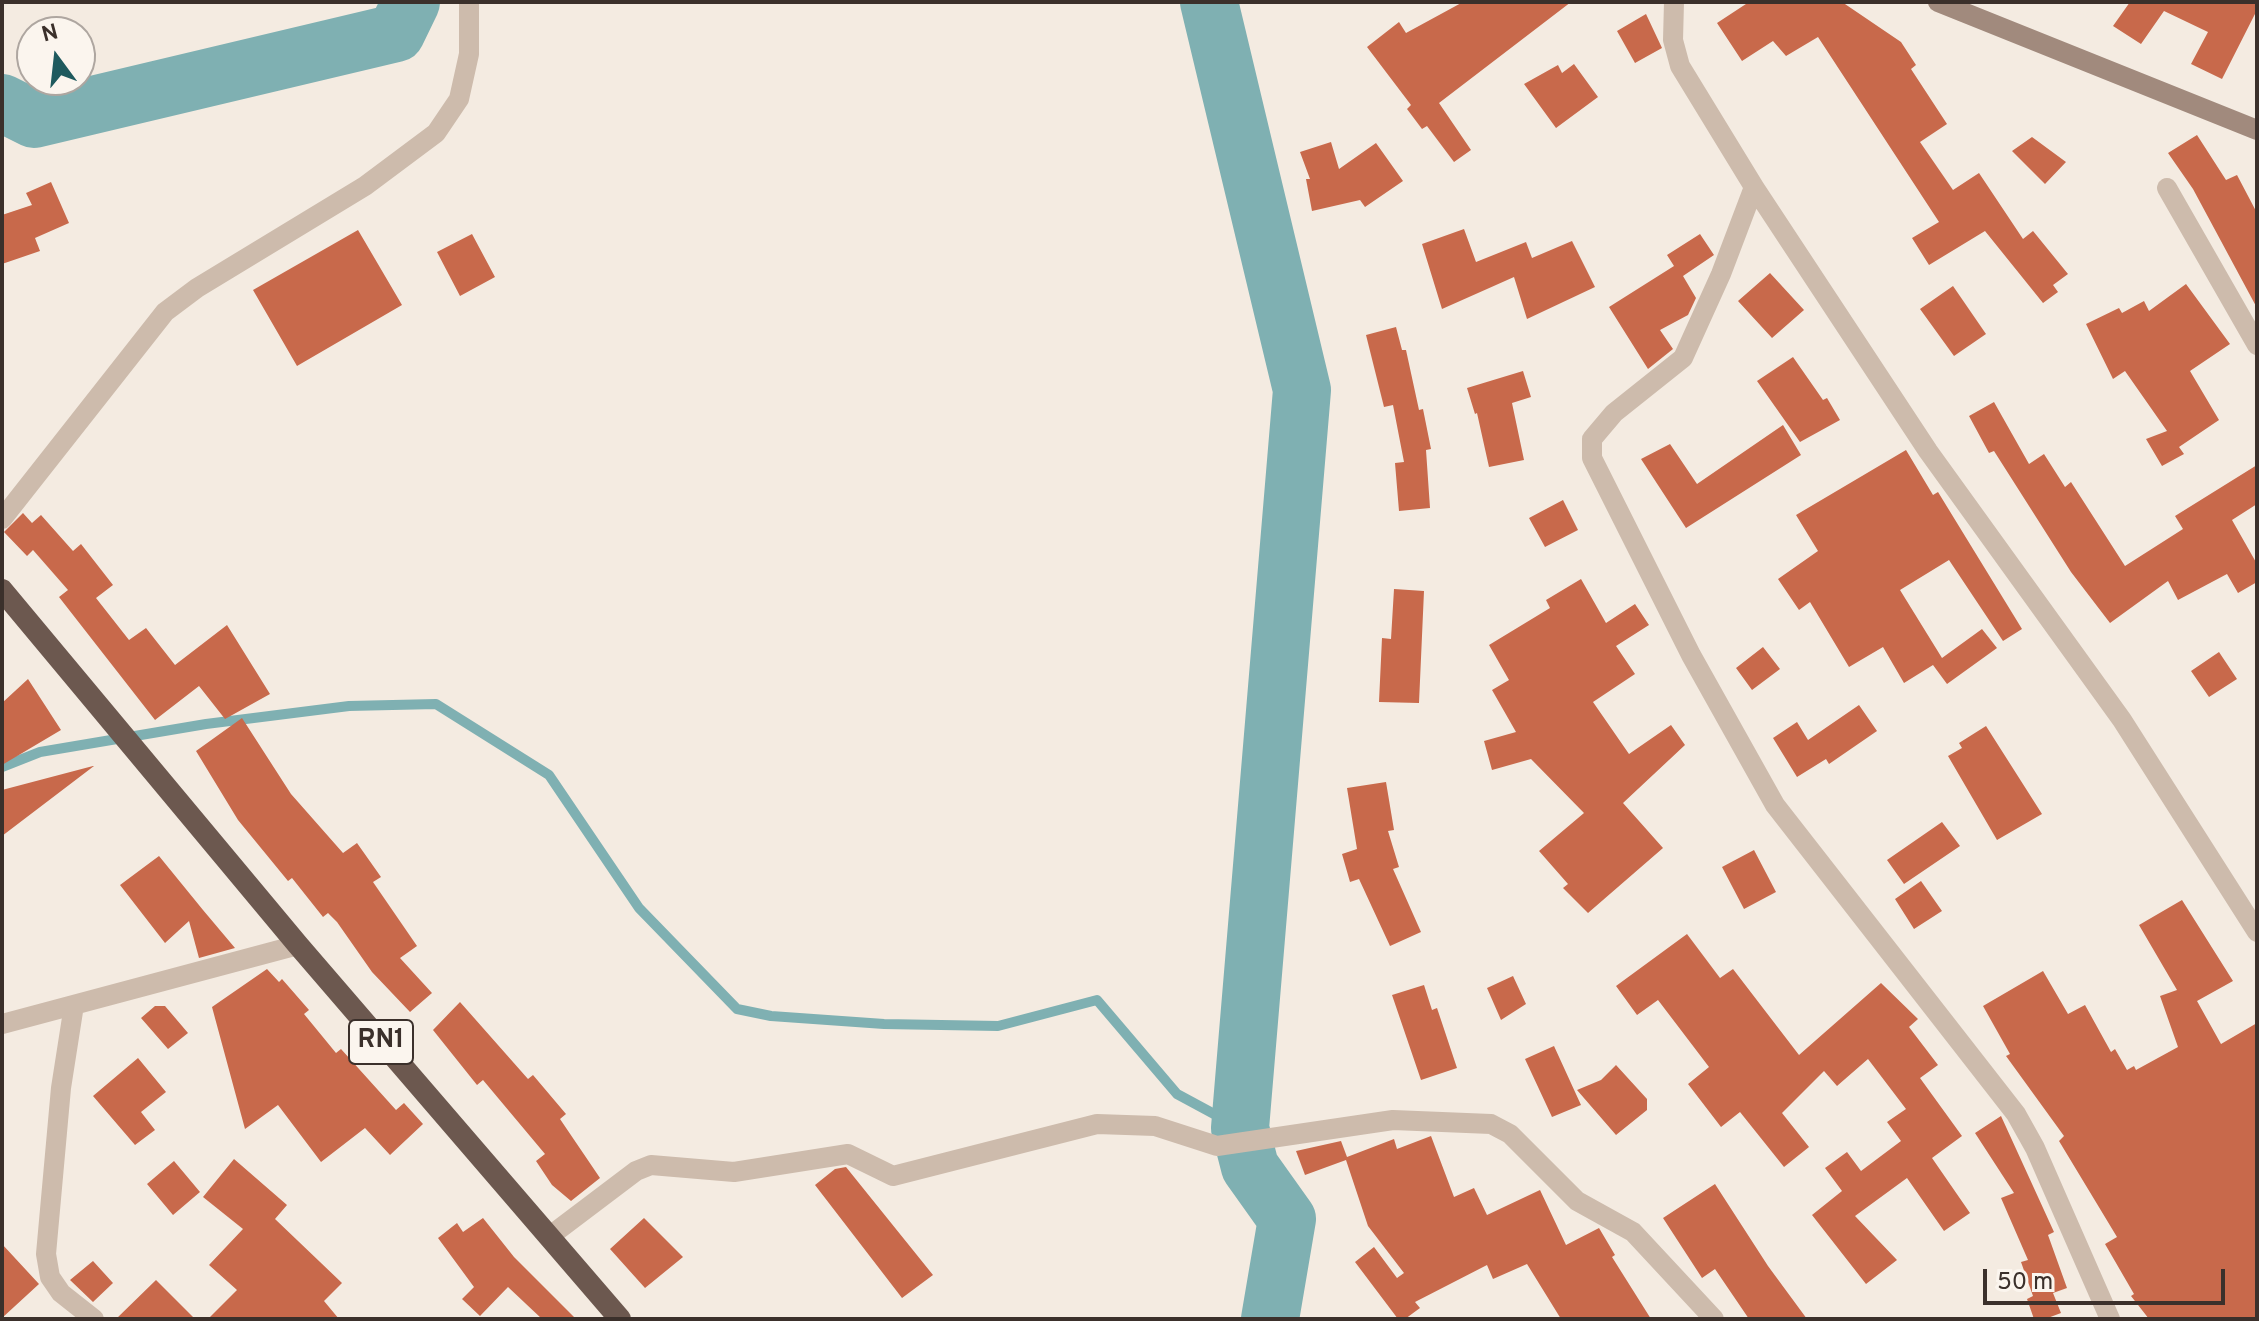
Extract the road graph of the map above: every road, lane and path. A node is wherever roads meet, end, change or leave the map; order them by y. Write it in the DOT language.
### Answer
graph roads {
  1 [pos="469,2"];
  2 [pos="1674,2"];
  3 [pos="1938,2"];
  4 [pos="2257,130"];
  5 [pos="1754,187"];
  6 [pos="2167,188"];
  7 [pos="2257,345"];
  8 [pos="2,519"];
  9 [pos="2,590"];
  10 [pos="2257,932"];
  11 [pos="298,945"];
  12 [pos="74,1005"];
  13 [pos="2,1024"];
  14 [pos="550,1236"];
  15 [pos="94,1319"];
  16 [pos="620,1319"];
  17 [pos="1714,1319"];
  18 [pos="2110,1319"];
  1 -- 8 [label="street"];
  2 -- 5 [label="street"];
  3 -- 4 [label="main road"];
  5 -- 10 [label="street"];
  5 -- 18 [label="street"];
  6 -- 7 [label="street"];
  9 -- 11 [label="highway, RN1"];
  11 -- 12 [label="street"];
  11 -- 14 [label="highway, RN1"];
  12 -- 13 [label="street"];
  12 -- 15 [label="street"];
  14 -- 16 [label="highway, RN1"];
  14 -- 17 [label="street"];
}
